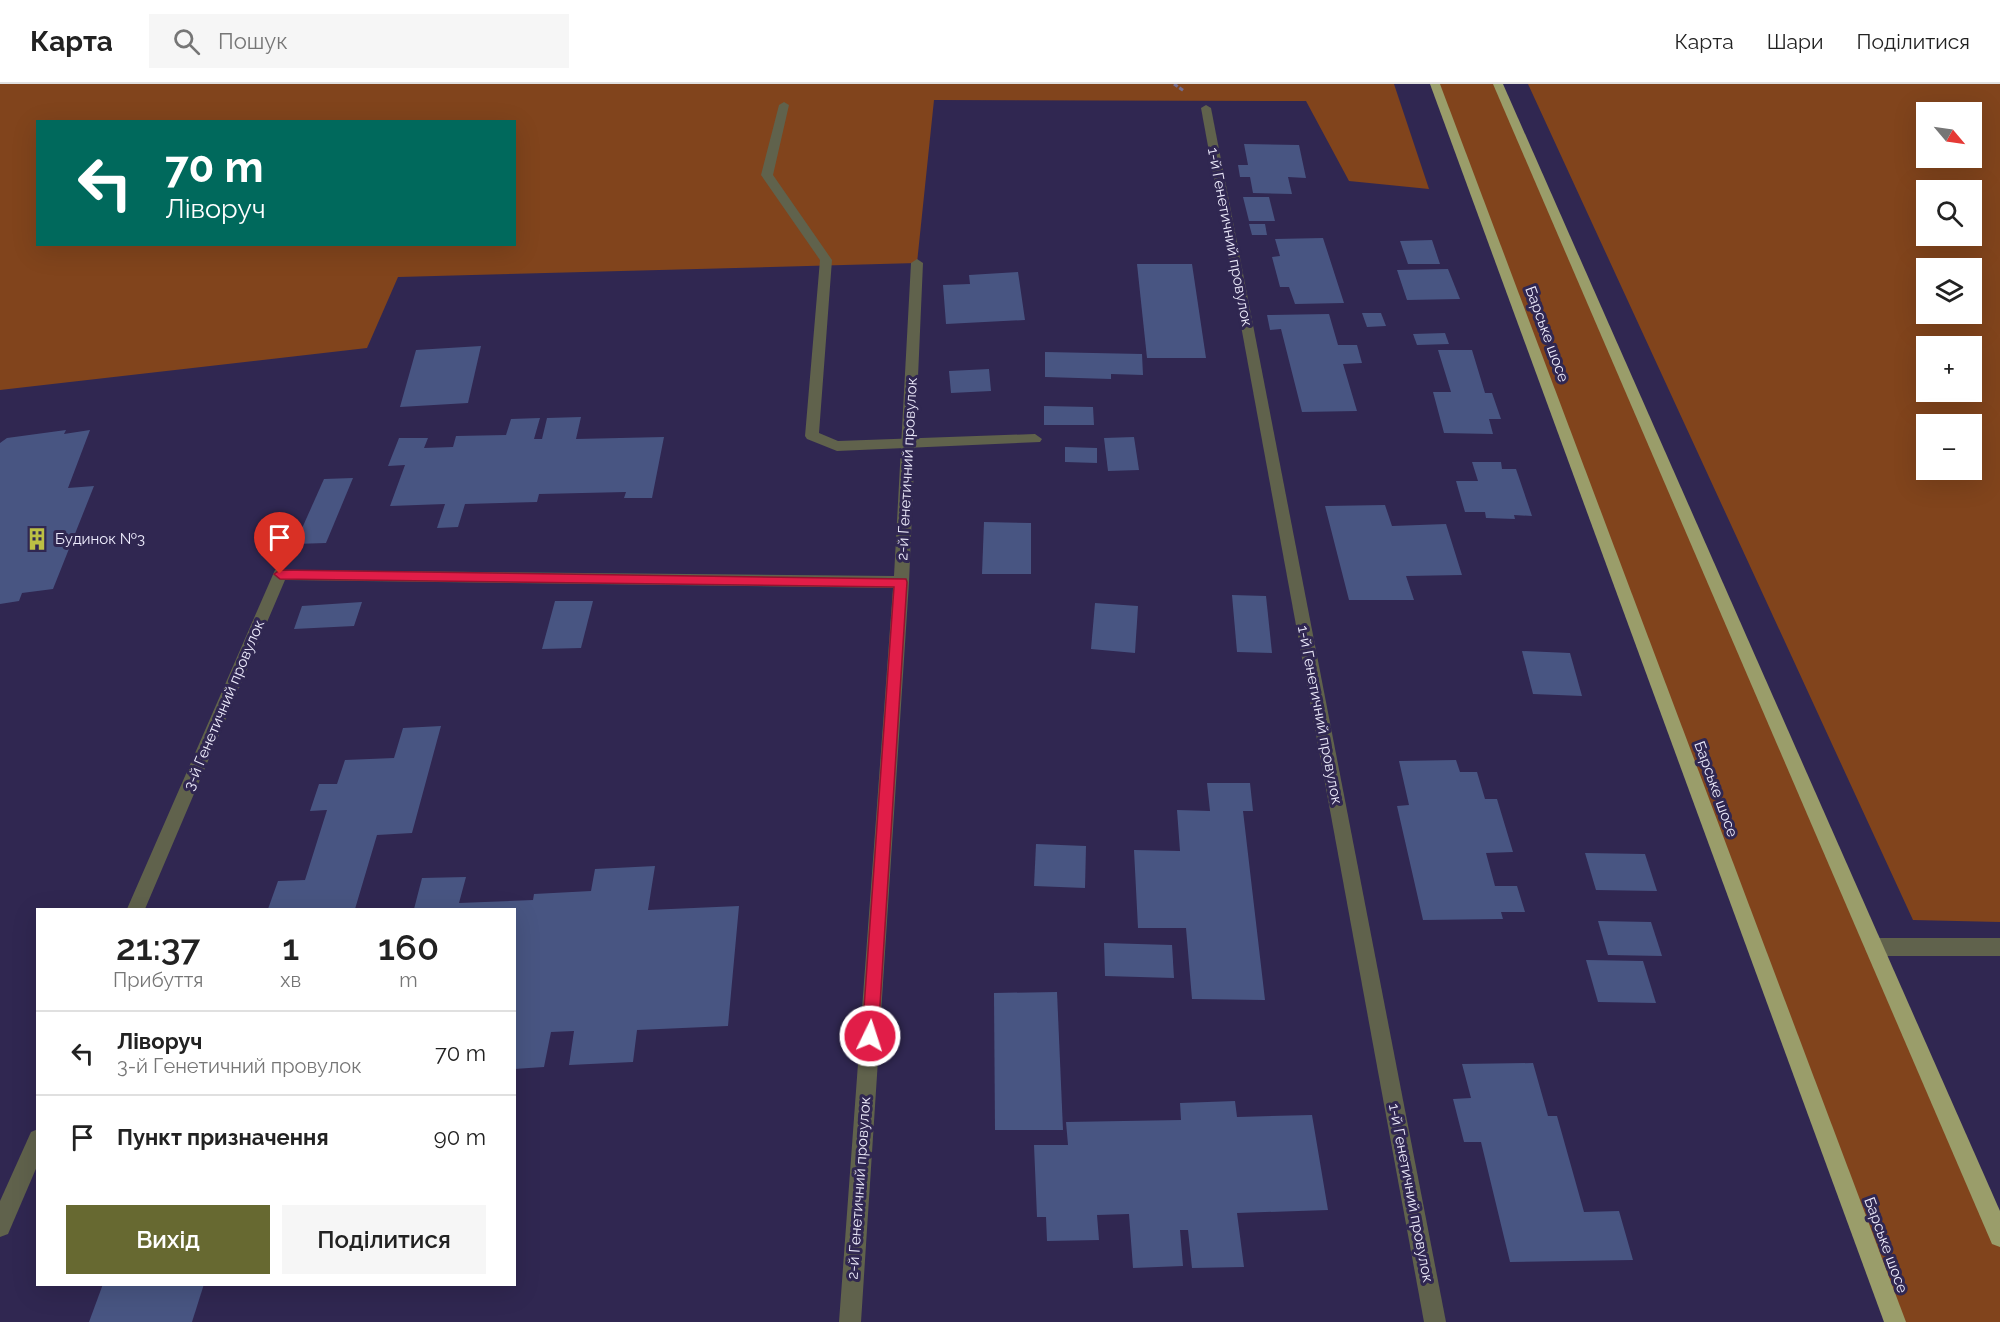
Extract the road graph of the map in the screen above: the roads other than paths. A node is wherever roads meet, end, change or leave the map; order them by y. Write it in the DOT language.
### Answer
graph roads {
  1 [pos="1435,84"];
  2 [pos="1497,84"];
  3 [pos="784,105"];
  4 [pos="1206,108"];
  5 [pos="917,263"];
  6 [pos="1035,439"];
  7 [pos="910,442"];
  8 [pos="901,582"];
  9 [pos="136,908"];
  10 [pos="1874,947"];
  11 [pos="2000,947"];
  12 [pos="36,1144"];
  13 [pos="0,1226"];
  14 [pos="2000,1236"];
  15 [pos="850,1322"];
  16 [pos="1435,1322"];
  17 [pos="1895,1322"];
  1 -- 17 [label="highway, Барське шосе"];
  2 -- 10 [label="highway"];
  3 -- 7 [label="street"];
  4 -- 16 [label="street, 1-й Генетичний провулок"];
  5 -- 7 [label="street, 2-й Генетичний провулок"];
  6 -- 7 [label="street"];
  7 -- 8 [label="street, 2-й Генетичний провулок"];
  8 -- 9 [label="street, 3-й Генетичний провулок"];
  8 -- 15 [label="street, 2-й Генетичний провулок"];
  10 -- 11 [label="street"];
  10 -- 14 [label="highway"];
  12 -- 13 [label="street"];
}
